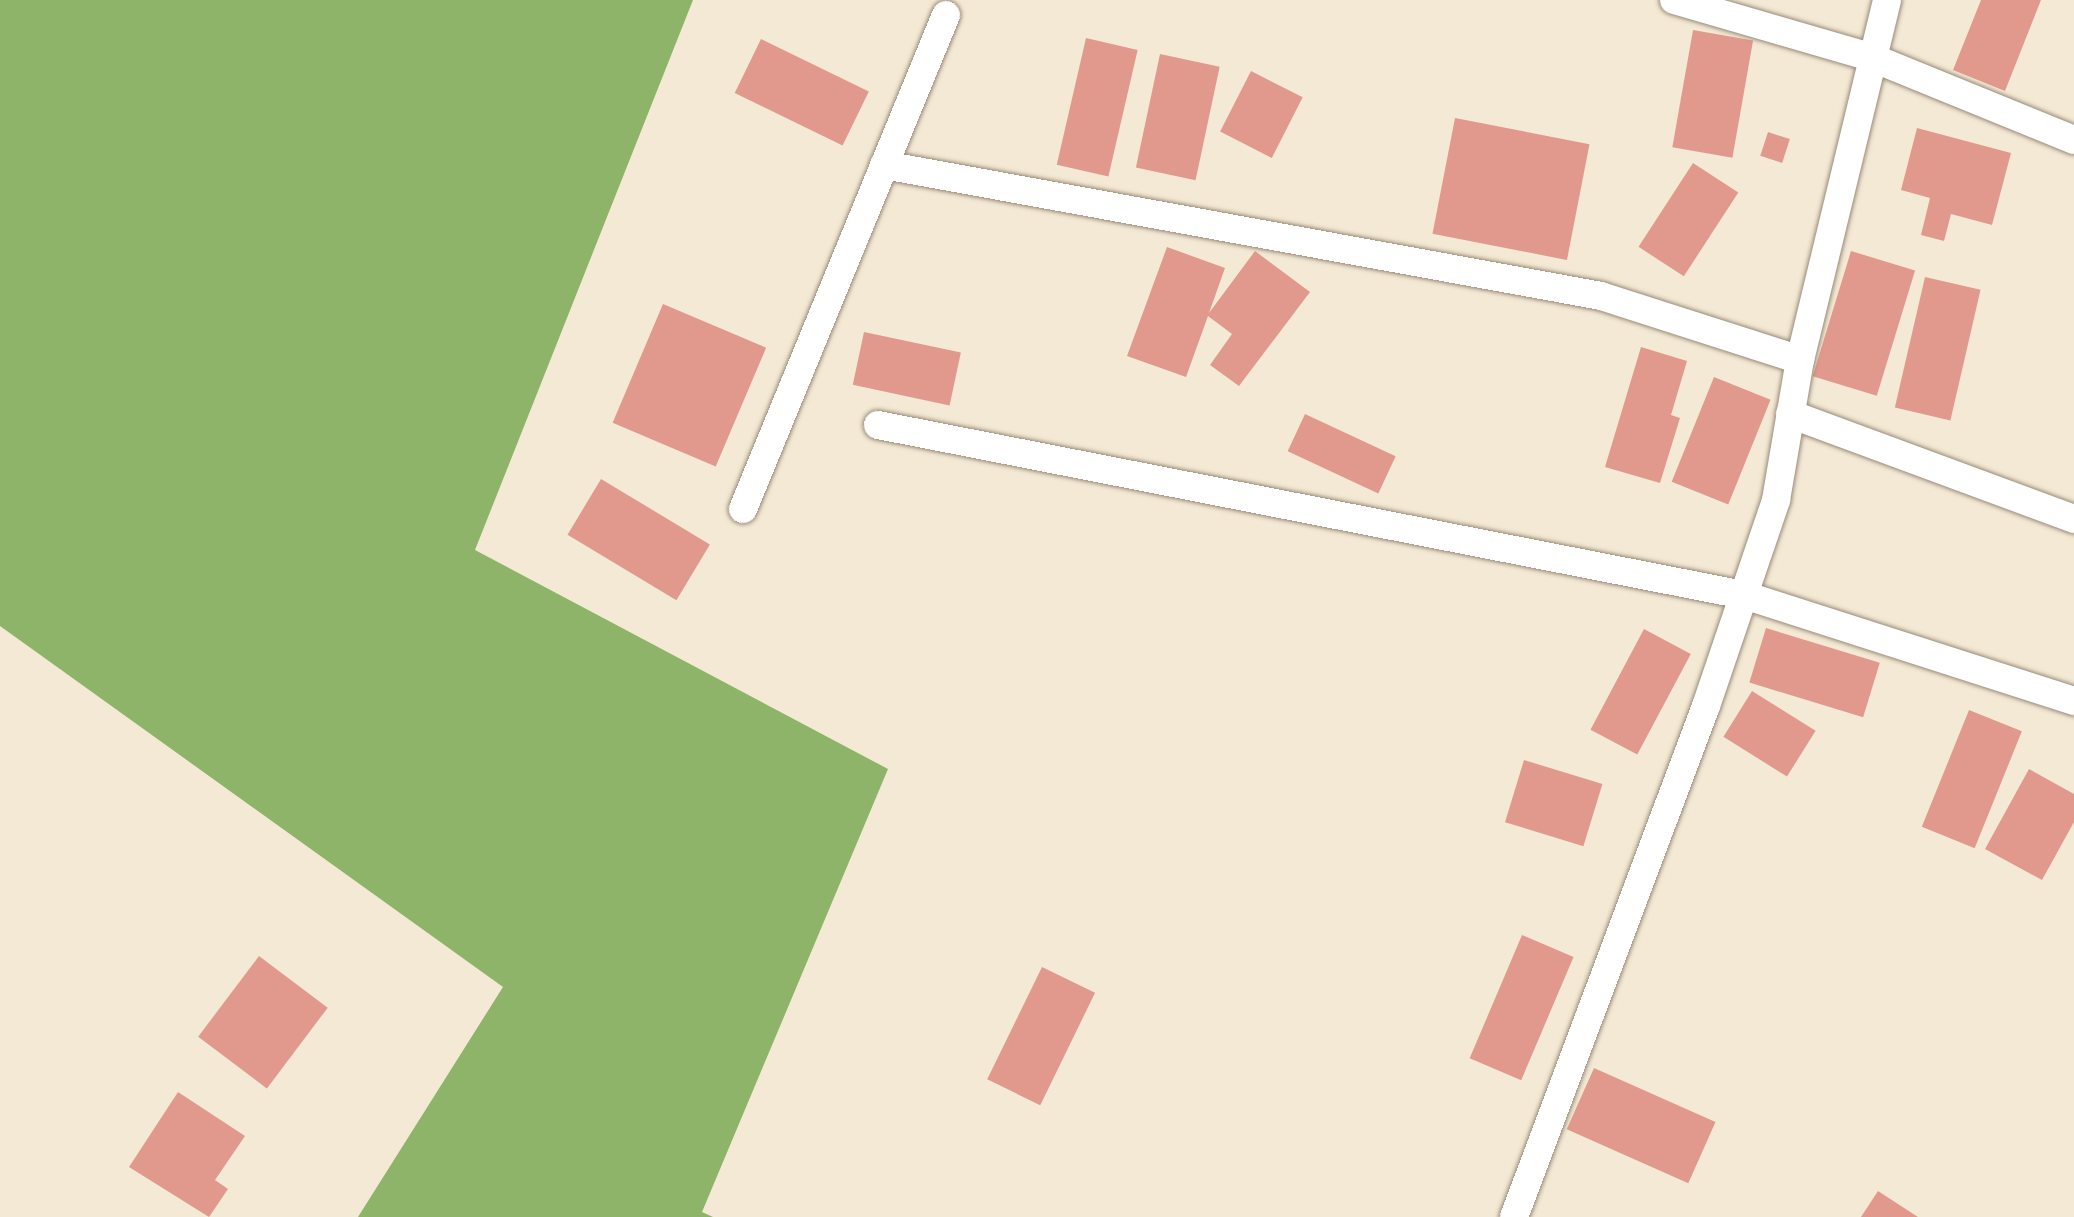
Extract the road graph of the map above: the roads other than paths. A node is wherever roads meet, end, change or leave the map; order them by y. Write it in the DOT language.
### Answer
graph roads {
  1 [pos="1674,0"];
  2 [pos="1887,0"];
  3 [pos="946,15"];
  4 [pos="1873,58"];
  5 [pos="2074,140"];
  6 [pos="884,165"];
  7 [pos="1800,360"];
  8 [pos="1790,414"];
  9 [pos="878,425"];
  10 [pos="743,509"];
  11 [pos="2074,519"];
  12 [pos="1744,595"];
  13 [pos="2074,700"];
  14 [pos="1514,1217"];
  1 -- 4 [label="street"];
  2 -- 4 [label="street"];
  3 -- 6 [label="street"];
  4 -- 5 [label="street"];
  4 -- 7 [label="street"];
  6 -- 7 [label="street"];
  6 -- 10 [label="street"];
  7 -- 8 [label="street"];
  8 -- 11 [label="street"];
  8 -- 12 [label="street"];
  9 -- 12 [label="street"];
  12 -- 13 [label="street"];
  12 -- 14 [label="street"];
}
